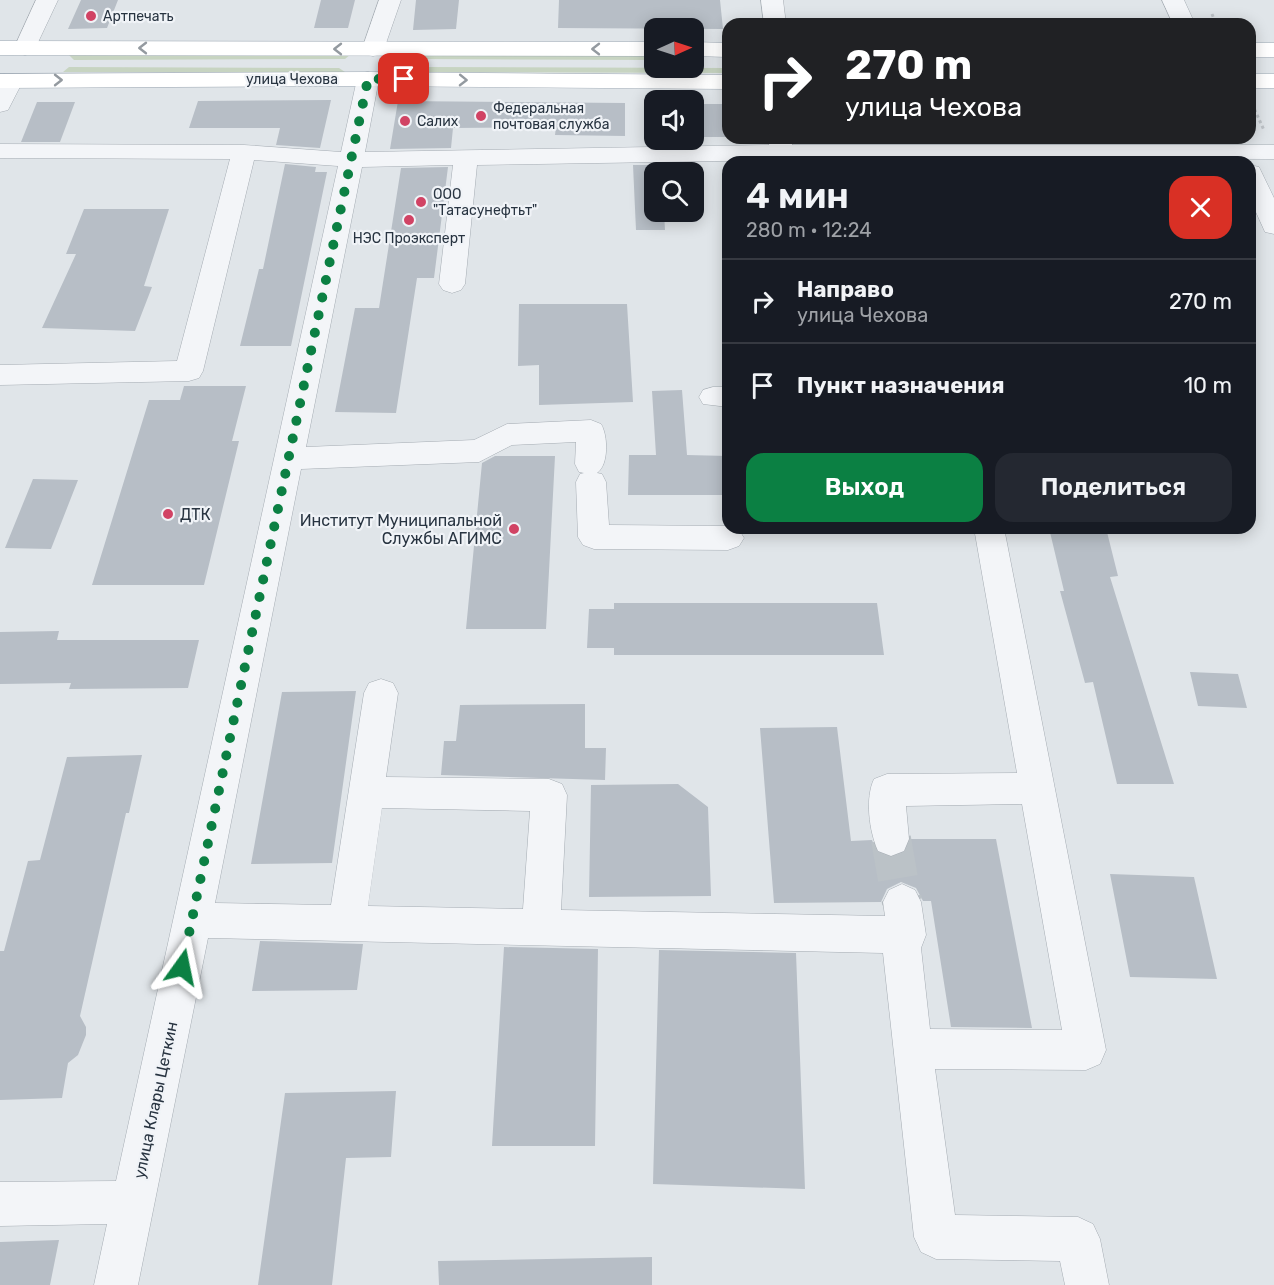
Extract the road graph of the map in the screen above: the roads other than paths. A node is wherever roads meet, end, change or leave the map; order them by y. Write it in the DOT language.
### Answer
graph roads {
  1 [pos="47,0"];
  2 [pos="390,0"];
  3 [pos="772,0"];
  4 [pos="1173,0"];
  5 [pos="775,18"];
  6 [pos="1181,18"];
  7 [pos="0,48"];
  8 [pos="25,48"];
  9 [pos="644,50"];
  10 [pos="704,50"];
  11 [pos="722,50"];
  12 [pos="1256,50"];
  13 [pos="1274,50"];
  14 [pos="370,64"];
  15 [pos="6,81"];
  16 [pos="1256,81"];
  17 [pos="1274,81"];
  18 [pos="722,82"];
  19 [pos="0,105"];
  20 [pos="1270,142"];
  21 [pos="781,145"];
  22 [pos="0,151"];
  23 [pos="244,152"];
  24 [pos="908,156"];
  25 [pos="1242,156"];
  26 [pos="466,158"];
  27 [pos="351,160"];
  28 [pos="1256,187"];
  29 [pos="1274,226"];
  30 [pos="452,284"];
  31 [pos="0,375"];
  32 [pos="288,459"];
  33 [pos="990,534"];
  34 [pos="728,538"];
  35 [pos="381,693"];
  36 [pos="1037,788"];
  37 [pos="366,792"];
  38 [pos="891,839"];
  39 [pos="192,920"];
  40 [pos="347,923"];
  41 [pos="541,927"];
  42 [pos="912,1049"];
  43 [pos="133,1202"];
  44 [pos="0,1204"];
  45 [pos="116,1285"];
  46 [pos="1087,1285"];
  1 -- 8 [label="street"];
  2 -- 14 [label="street, улица Клары Цеткин"];
  3 -- 5 [label="street"];
  4 -- 6 [label="street"];
  7 -- 8 [label="main road, улица Чехова"];
  14 -- 8 [label="main road, улица Чехова, one-way"];
  9 -- 14 [label="main road, улица Чехова, one-way"];
  10 -- 11 [label="main road"];
  12 -- 13 [label="main road"];
  15 -- 14 [label="main road, улица Чехова, one-way"];
  14 -- 18 [label="main road, улица Чехова, one-way"];
  14 -- 27 [label="street, улица Клары Цеткин"];
  15 -- 19 [label="street"];
  16 -- 17 [label="main road"];
  20 -- 25 [label="street"];
  21 -- 24 [label="street"];
  21 -- 26 [label="street"];
  22 -- 23 [label="street"];
  23 -- 27 [label="street"];
  23 -- 31 [label="street"];
  26 -- 27 [label="street"];
  26 -- 30 [label="street"];
  27 -- 32 [label="street, улица Клары Цеткин"];
  28 -- 29 [label="street"];
  32 -- 34 [label="street"];
  32 -- 39 [label="street, улица Клары Цеткин"];
  33 -- 36 [label="street"];
  35 -- 37 [label="street"];
  36 -- 38 [label="street"];
  36 -- 42 [label="street"];
  37 -- 40 [label="street"];
  37 -- 41 [label="street"];
  39 -- 40 [label="street"];
  39 -- 43 [label="street, улица Клары Цеткин"];
  40 -- 41 [label="street"];
  41 -- 42 [label="street"];
  42 -- 46 [label="street"];
  43 -- 44 [label="street"];
  43 -- 45 [label="street, улица Клары Цеткин"];
}
